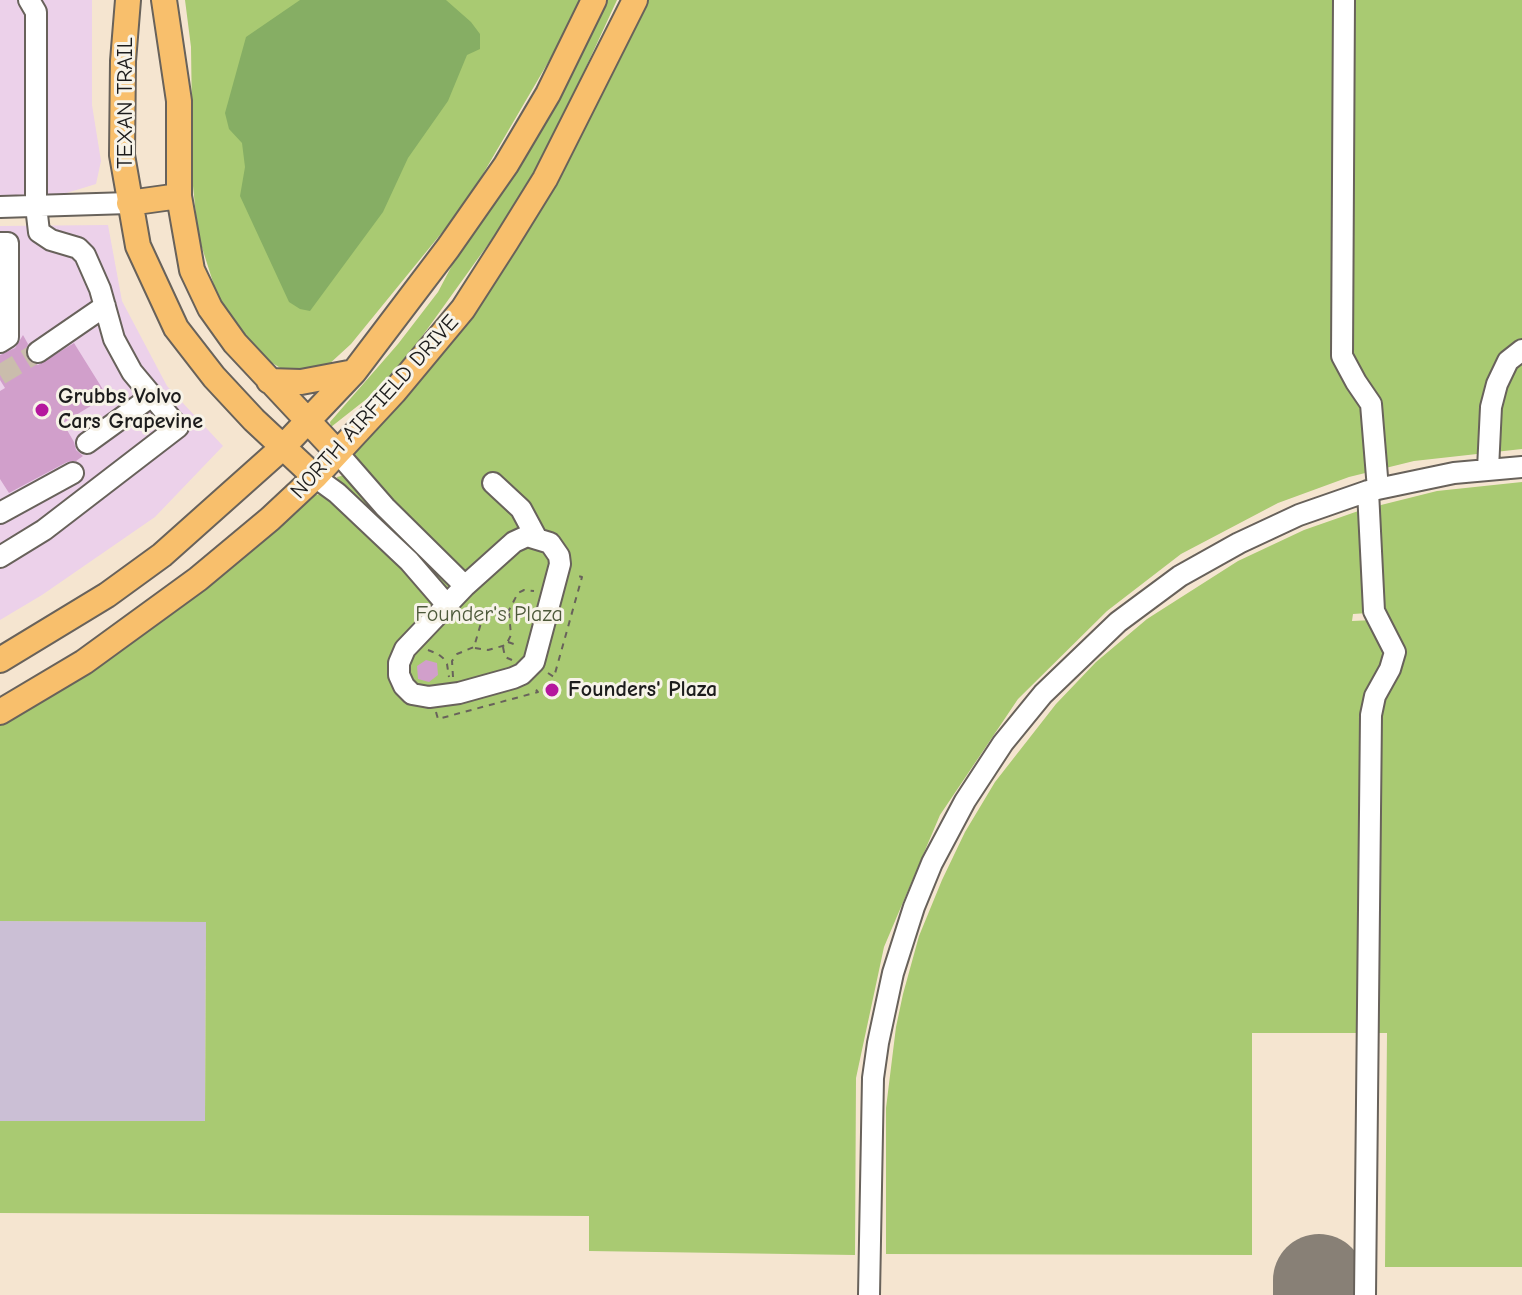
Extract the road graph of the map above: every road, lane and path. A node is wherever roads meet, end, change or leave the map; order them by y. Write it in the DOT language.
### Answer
graph roads {
  1 [pos="29,0"];
  2 [pos="164,0"];
  3 [pos="594,0"];
  4 [pos="635,0"];
  5 [pos="1344,0"];
  6 [pos="127,4"];
  7 [pos="179,196"];
  8 [pos="129,203"];
  9 [pos="36,206"];
  10 [pos="0,207"];
  11 [pos="0,243"];
  12 [pos="105,306"];
  13 [pos="0,342"];
  14 [pos="1522,350"];
  15 [pos="38,352"];
  16 [pos="354,372"];
  17 [pos="269,381"];
  18 [pos="152,396"];
  19 [pos="309,419"];
  20 [pos="87,443"];
  21 [pos="282,448"];
  22 [pos="337,452"];
  23 [pos="1522,467"];
  24 [pos="1488,469"];
  25 [pos="73,473"];
  26 [pos="315,477"];
  27 [pos="493,483"];
  28 [pos="1373,490"];
  29 [pos="385,507"];
  30 [pos="0,513"];
  31 [pos="367,522"];
  32 [pos="536,537"];
  33 [pos="425,546"];
  34 [pos="0,557"];
  35 [pos="409,561"];
  36 [pos="570,573"];
  37 [pos="465,586"];
  38 [pos="552,595"];
  39 [pos="447,605"];
  40 [pos="508,612"];
  41 [pos="508,642"];
  42 [pos="503,646"];
  43 [pos="474,647"];
  44 [pos="425,650"];
  45 [pos="522,651"];
  46 [pos="0,660"];
  47 [pos="517,660"];
  48 [pos="554,677"];
  49 [pos="455,687"];
  50 [pos="0,712"];
  51 [pos="869,1295"];
  52 [pos="1365,1295"];
  1 -- 9 [label="lane"];
  2 -- 7 [label="main road, TEXAN TRAIL"];
  3 -- 16 [label="main road, NORTH AIRFIELD DRIVE"];
  4 -- 22 [label="main road, NORTH AIRFIELD DRIVE"];
  5 -- 28 [label="lane"];
  6 -- 8 [label="main road, TEXAN TRAIL"];
  7 -- 8 [label="main road"];
  7 -- 17 [label="main road, TEXAN TRAIL"];
  8 -- 9 [label="lane"];
  8 -- 21 [label="main road, TEXAN TRAIL"];
  9 -- 10 [label="lane"];
  9 -- 12 [label="lane"];
  11 -- 13 [label="lane"];
  12 -- 15 [label="lane"];
  12 -- 18 [label="lane"];
  14 -- 24 [label="lane"];
  16 -- 17 [label="main road"];
  16 -- 19 [label="main road, NORTH AIRFIELD DRIVE"];
  17 -- 19 [label="main road, TEXAN TRAIL"];
  18 -- 20 [label="lane"];
  18 -- 34 [label="lane"];
  19 -- 21 [label="main road, NORTH AIRFIELD DRIVE"];
  19 -- 22 [label="main road, TEXAN TRAIL"];
  21 -- 26 [label="main road, TEXAN TRAIL"];
  21 -- 46 [label="main road, NORTH AIRFIELD DRIVE"];
  22 -- 26 [label="main road, NORTH AIRFIELD DRIVE"];
  22 -- 29 [label="lane"];
  23 -- 24 [label="lane"];
  24 -- 28 [label="lane"];
  25 -- 30 [label="lane"];
  26 -- 31 [label="lane"];
  26 -- 50 [label="main road, NORTH AIRFIELD DRIVE"];
  27 -- 32 [label="lane"];
  28 -- 51 [label="lane"];
  28 -- 52 [label="lane"];
  29 -- 31 [label="lane"];
  29 -- 33 [label="lane"];
  31 -- 35 [label="lane"];
  32 -- 37 [label="lane"];
  32 -- 38 [label="lane"];
  33 -- 35 [label="lane"];
  33 -- 37 [label="lane"];
  35 -- 39 [label="lane"];
  36 -- 48 [label="path"];
  37 -- 39 [label="lane"];
  38 -- 40 [label="path"];
  38 -- 49 [label="lane"];
  39 -- 49 [label="lane"];
  40 -- 41 [label="path"];
  40 -- 43 [label="path"];
  41 -- 42 [label="path"];
  41 -- 45 [label="path"];
  42 -- 43 [label="path"];
  42 -- 47 [label="path"];
  43 -- 49 [label="path"];
  44 -- 49 [label="path"];
}
